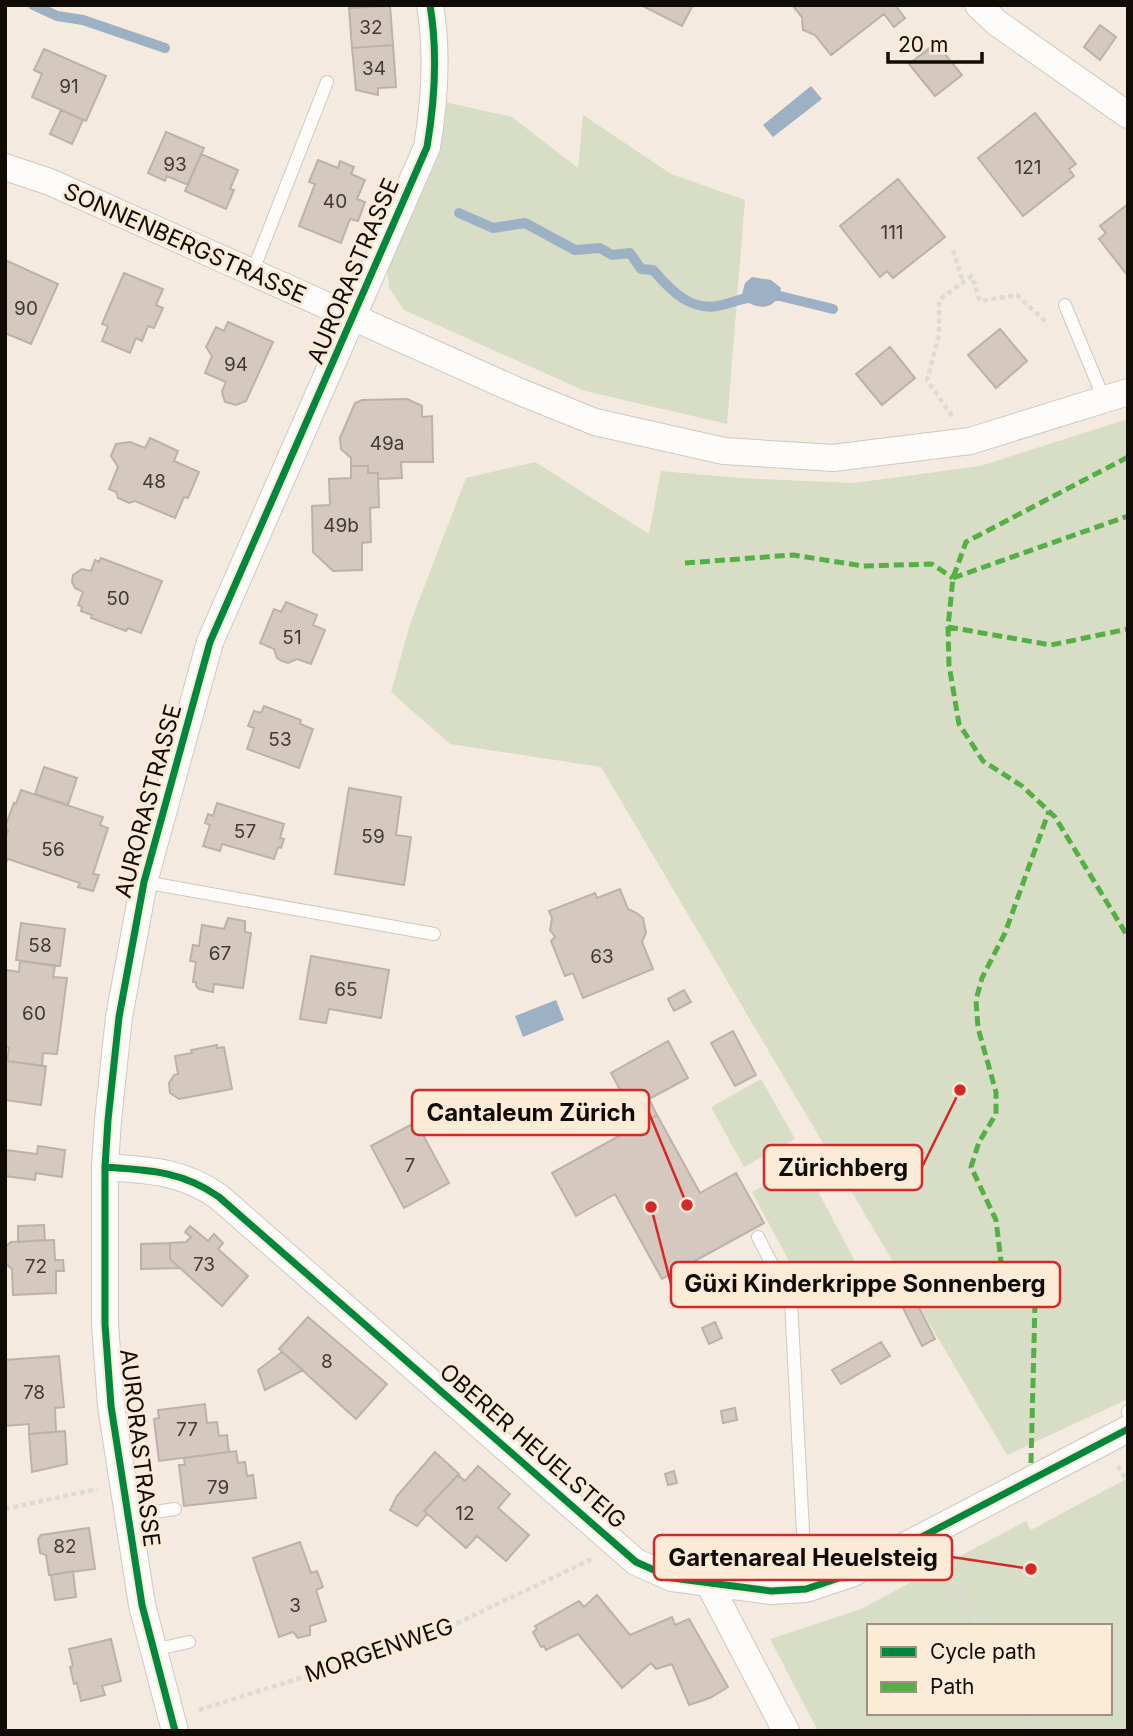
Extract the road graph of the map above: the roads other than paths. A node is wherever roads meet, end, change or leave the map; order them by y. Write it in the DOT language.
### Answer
graph roads {
  1 [pos="430,5"];
  2 [pos="978,5"];
  3 [pos="327,82"];
  4 [pos="1128,115"];
  5 [pos="5,167"];
  6 [pos="252,273"];
  7 [pos="1065,305"];
  8 [pos="354,318"];
  9 [pos="1116,396"];
  10 [pos="144,882"];
  11 [pos="434,934"];
  12 [pos="105,1167"];
  13 [pos="758,1237"];
  14 [pos="1128,1429"];
  15 [pos="175,1509"];
  16 [pos="128,1516"];
  17 [pos="709,1584"];
  18 [pos="806,1590"];
  19 [pos="188,1642"];
  20 [pos="153,1650"];
  21 [pos="182,1722"];
  22 [pos="786,1731"];
  1 -- 8 [label="street, AURORASTRASSE"];
  2 -- 4 [label="street"];
  3 -- 6 [label="lane"];
  5 -- 6 [label="street, SONNENBERGSTRASSE"];
  6 -- 8 [label="street, SONNENBERGSTRASSE"];
  7 -- 9 [label="lane"];
  8 -- 9 [label="street, SONNENBERGSTRASSE"];
  8 -- 10 [label="street, AURORASTRASSE"];
  10 -- 11 [label="lane"];
  10 -- 12 [label="street, AURORASTRASSE"];
  12 -- 16 [label="street, AURORASTRASSE"];
  12 -- 17 [label="street, OBERER HEUELSTEIG"];
  13 -- 18 [label="lane"];
  14 -- 18 [label="street, OBERER HEUELSTEIG"];
  15 -- 16 [label="lane"];
  16 -- 20 [label="street, AURORASTRASSE"];
  17 -- 18 [label="street, OBERER HEUELSTEIG"];
  17 -- 22 [label="street"];
  19 -- 20 [label="lane"];
  20 -- 21 [label="street, AURORASTRASSE"];
}
